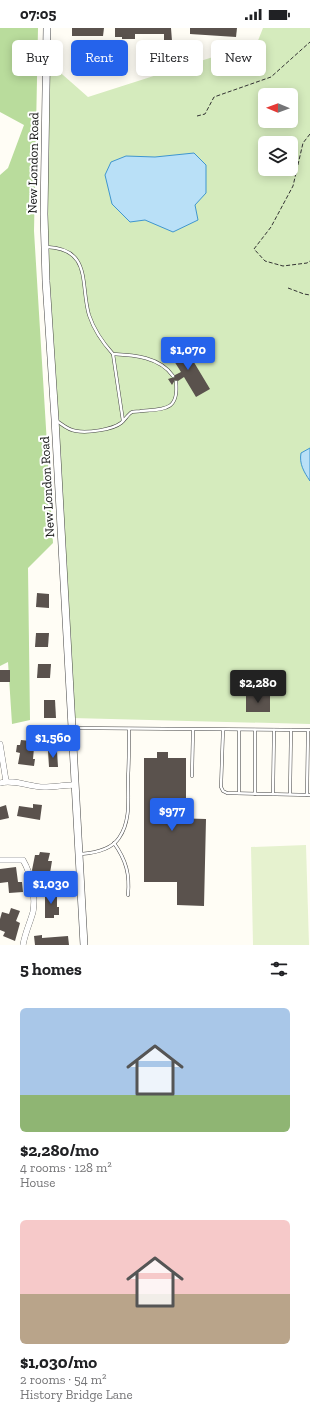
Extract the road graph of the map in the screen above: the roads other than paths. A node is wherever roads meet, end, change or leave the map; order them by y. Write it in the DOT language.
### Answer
graph roads {
  1 [pos="47,28"];
  2 [pos="46,247"];
  3 [pos="113,354"];
  4 [pos="173,376"];
  5 [pos="176,382"];
  6 [pos="55,419"];
  7 [pos="123,421"];
  8 [pos="73,728"];
  9 [pos="129,729"];
  10 [pos="193,730"];
  11 [pos="222,730"];
  12 [pos="239,730"];
  13 [pos="255,730"];
  14 [pos="274,730"];
  15 [pos="291,730"];
  16 [pos="309,730"];
  17 [pos="0,744"];
  18 [pos="192,776"];
  19 [pos="3,782"];
  20 [pos="76,785"];
  21 [pos="239,793"];
  22 [pos="255,794"];
  23 [pos="273,794"];
  24 [pos="290,794"];
  25 [pos="309,795"];
  26 [pos="114,843"];
  27 [pos="79,854"];
  28 [pos="1,861"];
  29 [pos="128,895"];
  30 [pos="23,945"];
  31 [pos="84,945"];
  1 -- 2 [label="street, New London Road"];
  2 -- 3 [label="lane"];
  2 -- 6 [label="street, New London Road"];
  3 -- 4 [label="lane"];
  3 -- 7 [label="lane"];
  5 -- 7 [label="lane"];
  6 -- 7 [label="lane"];
  6 -- 8 [label="street, New London Road"];
  8 -- 9 [label="lane"];
  8 -- 20 [label="street, New London Road"];
  9 -- 10 [label="lane"];
  9 -- 26 [label="lane"];
  10 -- 11 [label="lane"];
  10 -- 18 [label="lane"];
  11 -- 12 [label="lane"];
  11 -- 21 [label="lane"];
  12 -- 13 [label="lane"];
  12 -- 21 [label="lane"];
  13 -- 14 [label="lane"];
  13 -- 22 [label="lane"];
  14 -- 15 [label="lane"];
  14 -- 23 [label="lane"];
  15 -- 16 [label="lane"];
  15 -- 24 [label="lane"];
  16 -- 25 [label="lane"];
  17 -- 19 [label="street"];
  19 -- 20 [label="street"];
  20 -- 27 [label="street, New London Road"];
  21 -- 22 [label="lane"];
  22 -- 23 [label="lane"];
  23 -- 24 [label="lane"];
  24 -- 25 [label="lane"];
  26 -- 27 [label="lane"];
  26 -- 29 [label="lane"];
  27 -- 31 [label="street, New London Road"];
  28 -- 30 [label="street"];
}
